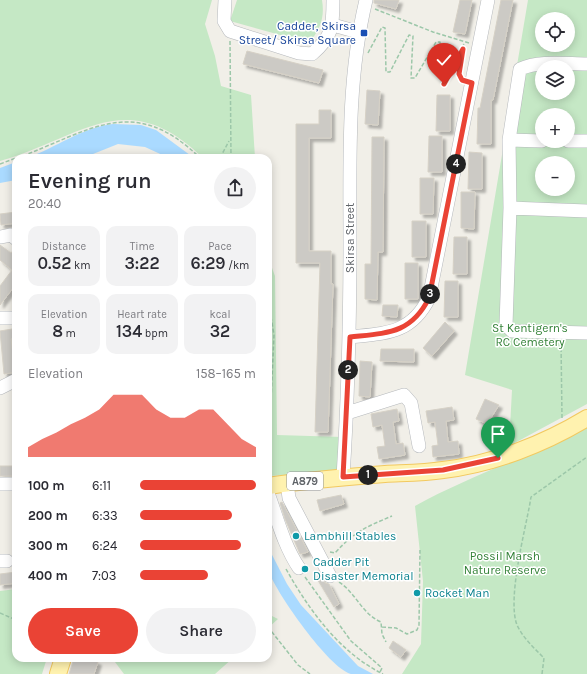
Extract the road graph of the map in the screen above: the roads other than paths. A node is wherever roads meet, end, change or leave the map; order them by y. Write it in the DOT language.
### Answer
graph roads {
  1 [pos="225,0"];
  2 [pos="333,0"];
  3 [pos="488,0"];
  4 [pos="365,3"];
  5 [pos="333,25"];
  6 [pos="358,32"];
  7 [pos="587,64"];
  8 [pos="509,140"];
  9 [pos="535,140"];
  10 [pos="575,141"];
  11 [pos="587,141"];
  12 [pos="510,208"];
  13 [pos="587,211"];
  14 [pos="12,236"];
  15 [pos="0,237"];
  16 [pos="0,318"];
  17 [pos="12,318"];
  18 [pos="587,333"];
  19 [pos="350,337"];
  20 [pos="12,382"];
  21 [pos="0,388"];
  22 [pos="347,413"];
  23 [pos="587,418"];
  24 [pos="419,446"];
  25 [pos="343,477"];
  26 [pos="287,483"];
  27 [pos="0,484"];
  28 [pos="12,484"];
  29 [pos="272,485"];
  30 [pos="272,504"];
  31 [pos="299,568"];
  32 [pos="330,576"];
  33 [pos="62,662"];
  34 [pos="58,674"];
  1 -- 5 [label="street"];
  2 -- 5 [label="street"];
  3 -- 19 [label="street"];
  4 -- 6 [label="street, Skirsa Street"];
  5 -- 6 [label="street"];
  6 -- 19 [label="street, Skirsa Street"];
  7 -- 8 [label="street"];
  8 -- 9 [label="street"];
  8 -- 12 [label="street"];
  10 -- 11 [label="street"];
  12 -- 13 [label="street"];
  12 -- 18 [label="street"];
  14 -- 15 [label="street"];
  16 -- 17 [label="street"];
  19 -- 22 [label="street, Skirsa Street"];
  20 -- 21 [label="street"];
  22 -- 24 [label="street"];
  22 -- 25 [label="street, Skirsa Street"];
  23 -- 25 [label="main road, A879"];
  25 -- 26 [label="main road, A879"];
  26 -- 29 [label="main road, A879"];
  26 -- 32 [label="street"];
  27 -- 28 [label="street"];
  30 -- 31 [label="street"];
  33 -- 34 [label="main road"];
}
